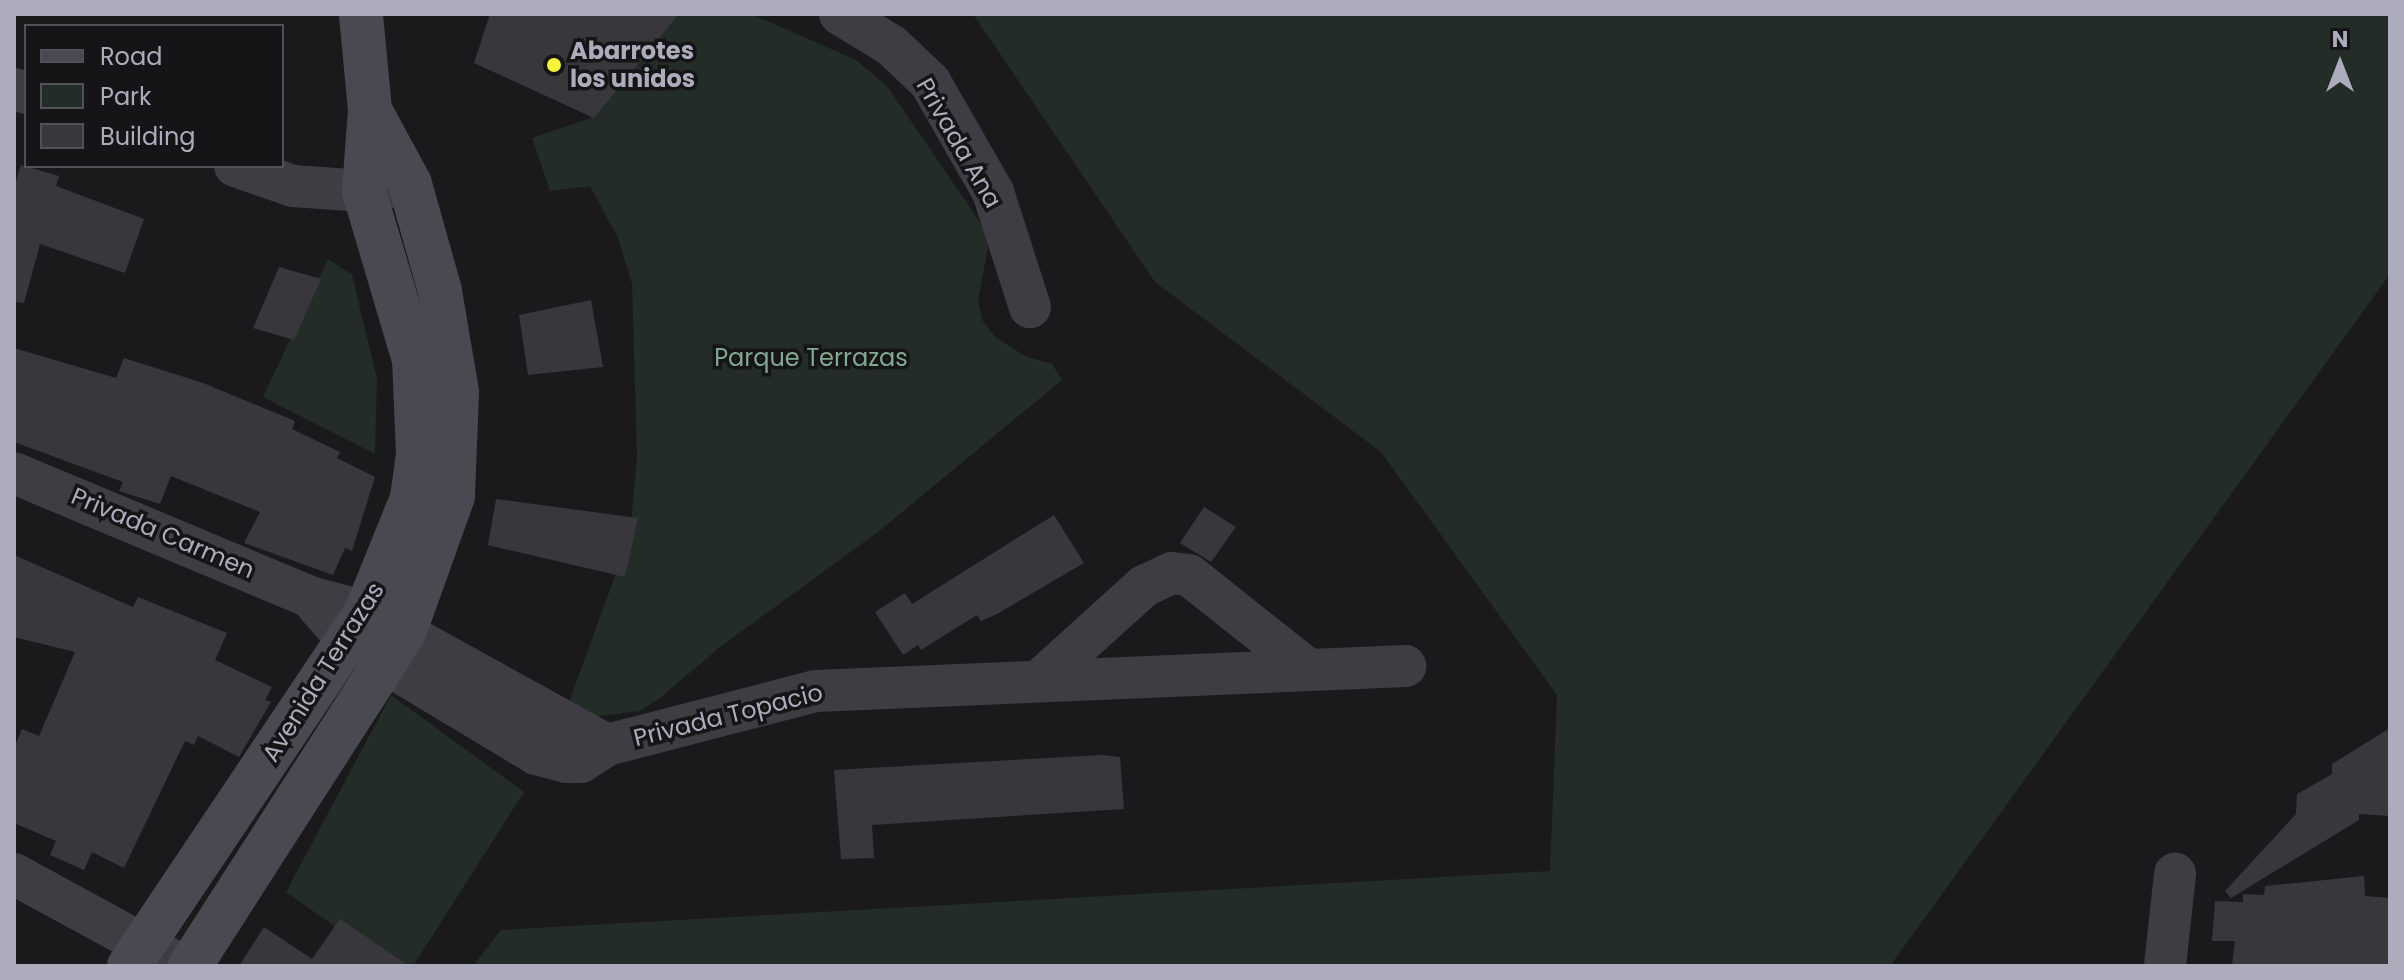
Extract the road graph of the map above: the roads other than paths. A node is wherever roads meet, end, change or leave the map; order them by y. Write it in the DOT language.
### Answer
graph roads {
  1 [pos="361,14"];
  2 [pos="840,14"];
  3 [pos="370,110"];
  4 [pos="241,168"];
  5 [pos="410,184"];
  6 [pos="364,191"];
  7 [pos="1030,307"];
  8 [pos="14,473"];
  9 [pos="357,627"];
  10 [pos="395,648"];
  11 [pos="1405,666"];
  12 [pos="1307,669"];
  13 [pos="1040,680"];
  14 [pos="14,874"];
  15 [pos="2175,874"];
  16 [pos="136,955"];
  17 [pos="183,966"];
  18 [pos="190,966"];
  19 [pos="2165,966"];
  1 -- 3 [label="street, Avenida Terrazas"];
  2 -- 7 [label="street, Privada Ana"];
  3 -- 5 [label="street, Avenida Terrazas"];
  3 -- 6 [label="street, Avenida Terrazas"];
  4 -- 6 [label="street"];
  5 -- 6 [label="street"];
  5 -- 10 [label="street, Avenida Terrazas"];
  6 -- 9 [label="street, Avenida Terrazas"];
  8 -- 9 [label="street, Privada Carmen"];
  9 -- 10 [label="street, Privada Carmen"];
  9 -- 16 [label="street, Avenida Terrazas"];
  10 -- 13 [label="street, Privada Topacio"];
  10 -- 18 [label="street, Avenida Terrazas"];
  11 -- 12 [label="street, Privada Topacio"];
  12 -- 13 [label="street, Privada Topacio"];
  12 -- 13 [label="street"];
  14 -- 16 [label="street"];
  15 -- 19 [label="street"];
  16 -- 17 [label="street"];
}
